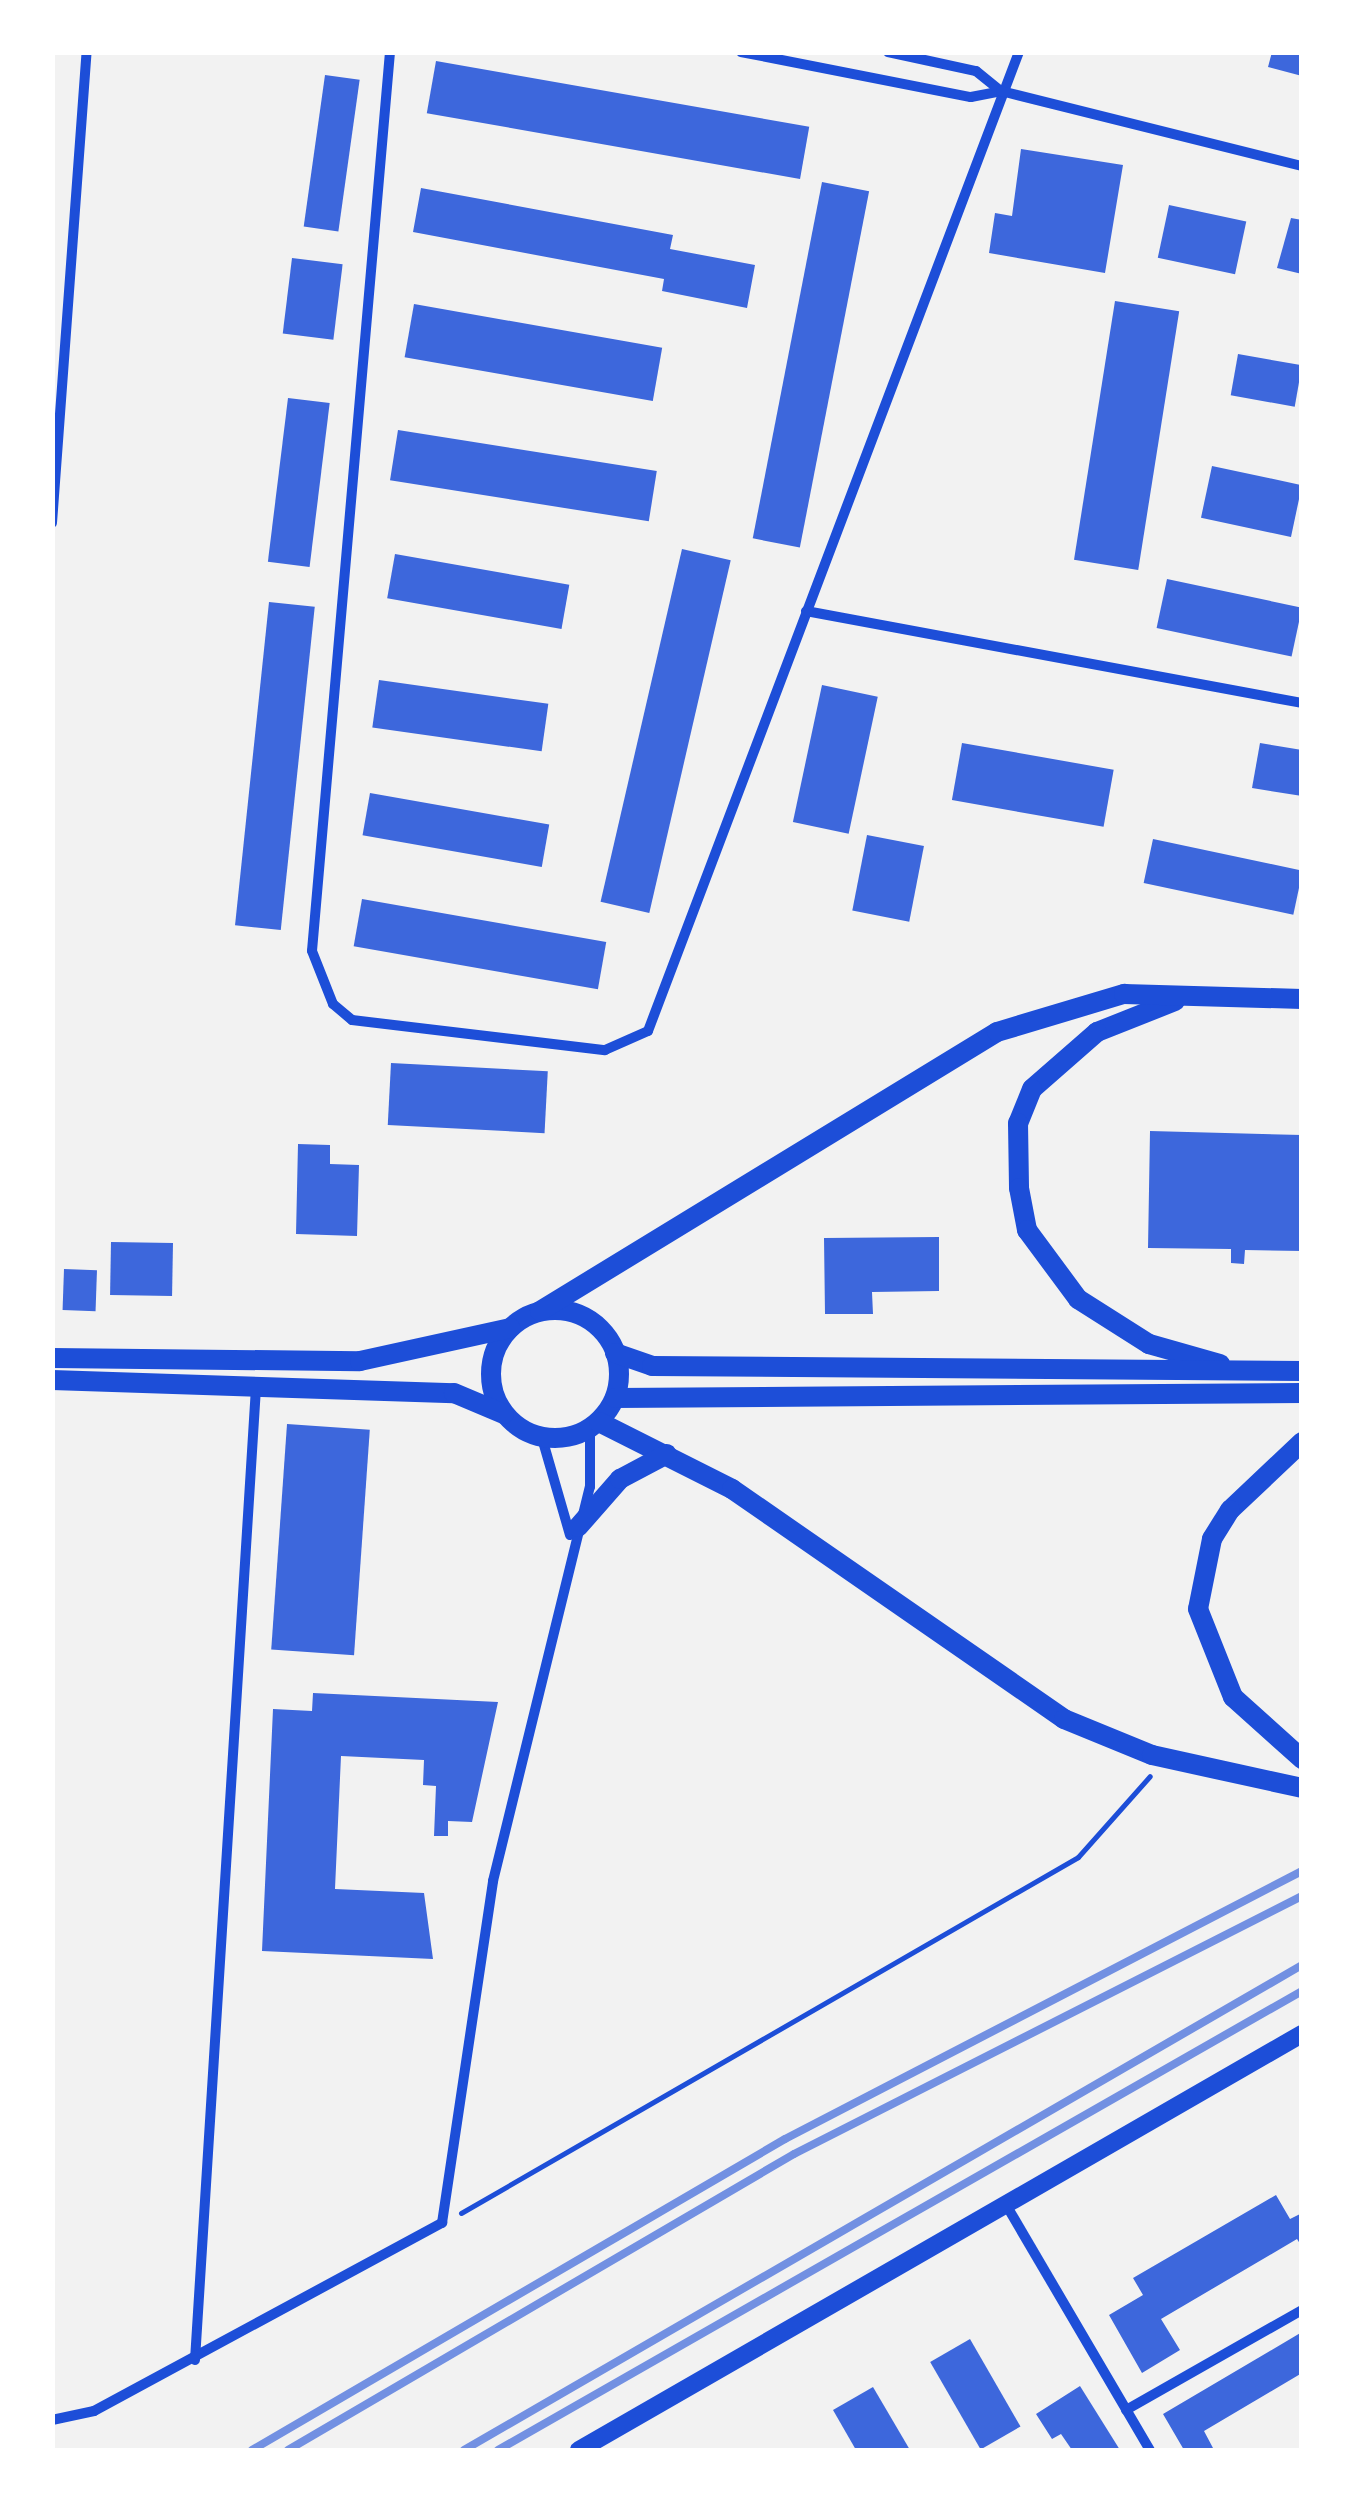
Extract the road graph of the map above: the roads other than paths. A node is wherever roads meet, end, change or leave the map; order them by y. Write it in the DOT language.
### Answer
graph roads {
  1 [pos="87,52"];
  2 [pos="390,52"];
  3 [pos="741,52"];
  4 [pos="888,52"];
  5 [pos="1019,52"];
  6 [pos="1001,91"];
  7 [pos="1302,166"];
  8 [pos="52,524"];
  9 [pos="806,611"];
  10 [pos="1302,704"];
  11 [pos="1213,992"];
  12 [pos="1302,999"];
  13 [pos="540,1312"];
  14 [pos="510,1328"];
  15 [pos="616,1353"];
  16 [pos="52,1358"];
  17 [pos="1246,1371"];
  18 [pos="1302,1371"];
  19 [pos="52,1380"];
  20 [pos="256,1384"];
  21 [pos="1302,1393"];
  22 [pos="615,1398"];
  23 [pos="504,1414"];
  24 [pos="594,1425"];
  25 [pos="542,1438"];
  26 [pos="1302,1442"];
  27 [pos="667,1454"];
  28 [pos="574,1537"];
  29 [pos="1299,1759"];
  30 [pos="1239,1776"];
  31 [pos="1302,1788"];
  32 [pos="1302,2034"];
  33 [pos="1005,2203"];
  34 [pos="1302,2310"];
  35 [pos="195,2360"];
  36 [pos="1126,2410"];
  37 [pos="52,2420"];
  38 [pos="579,2450"];
  39 [pos="1150,2450"];
  1 -- 8 [label="street"];
  2 -- 9 [label="street"];
  3 -- 6 [label="street"];
  4 -- 6 [label="street"];
  5 -- 6 [label="street"];
  6 -- 7 [label="street"];
  6 -- 9 [label="street"];
  9 -- 10 [label="street"];
  11 -- 12 [label="main road"];
  11 -- 13 [label="main road"];
  11 -- 17 [label="main road"];
  13 -- 14 [label="main road"];
  13 -- 15 [label="main road"];
  14 -- 16 [label="main road"];
  14 -- 23 [label="main road"];
  15 -- 17 [label="main road"];
  15 -- 22 [label="main road"];
  17 -- 18 [label="main road"];
  19 -- 20 [label="main road"];
  20 -- 23 [label="main road"];
  20 -- 35 [label="street"];
  21 -- 22 [label="main road"];
  22 -- 24 [label="main road"];
  23 -- 25 [label="main road"];
  24 -- 25 [label="main road"];
  24 -- 27 [label="main road"];
  24 -- 28 [label="street"];
  25 -- 28 [label="street"];
  26 -- 29 [label="main road"];
  27 -- 28 [label="main road"];
  27 -- 30 [label="main road"];
  28 -- 35 [label="street"];
  29 -- 30 [label="main road"];
  30 -- 31 [label="main road"];
  32 -- 33 [label="street"];
  33 -- 36 [label="street"];
  33 -- 38 [label="street"];
  34 -- 36 [label="street"];
  35 -- 37 [label="street"];
  36 -- 39 [label="street"];
}
